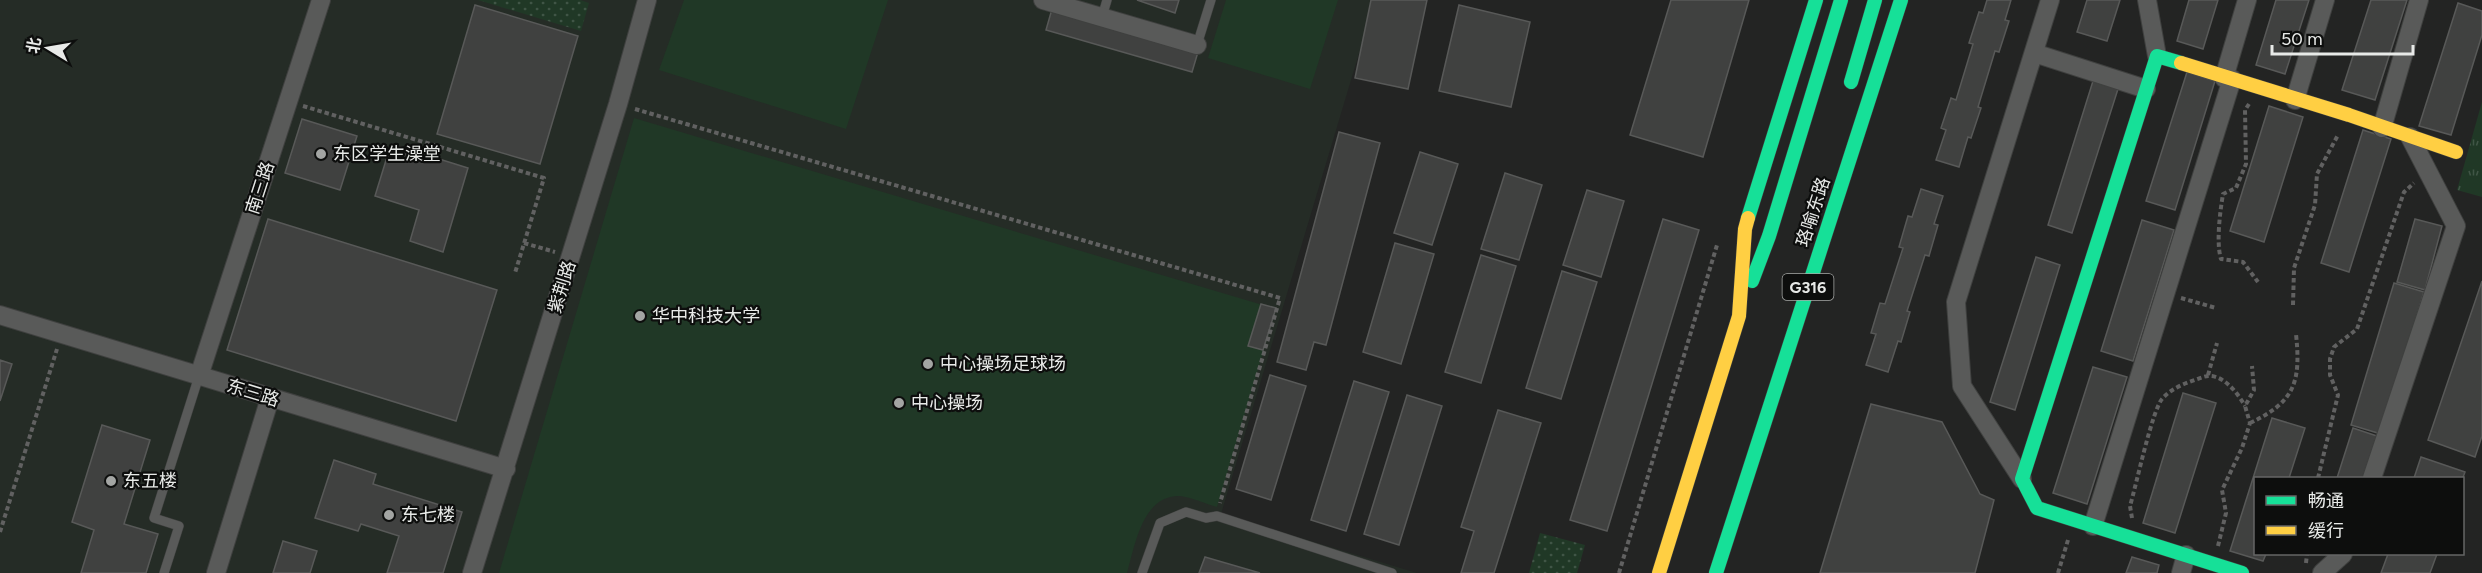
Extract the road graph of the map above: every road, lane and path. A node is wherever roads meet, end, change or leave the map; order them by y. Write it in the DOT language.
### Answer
graph roads {
  1 [pos="321,0"];
  2 [pos="647,0"];
  3 [pos="1042,0"];
  4 [pos="1210,0"];
  5 [pos="1815,0"];
  6 [pos="1841,0"];
  7 [pos="1875,0"];
  8 [pos="1900,0"];
  9 [pos="2050,0"];
  10 [pos="2147,0"];
  11 [pos="2247,0"];
  12 [pos="2325,0"];
  13 [pos="2419,0"];
  14 [pos="1105,9"];
  15 [pos="1197,45"];
  16 [pos="2034,53"];
  17 [pos="2157,56"];
  18 [pos="2228,79"];
  19 [pos="2259,86"];
  20 [pos="2146,89"];
  21 [pos="1846,99"];
  22 [pos="2295,100"];
  23 [pos="288,101"];
  24 [pos="618,104"];
  25 [pos="2349,115"];
  26 [pos="2382,128"];
  27 [pos="2409,137"];
  28 [pos="2456,152"];
  29 [pos="2430,173"];
  30 [pos="524,243"];
  31 [pos="1717,243"];
  32 [pos="571,256"];
  33 [pos="1800,268"];
  34 [pos="515,273"];
  35 [pos="2258,282"];
  36 [pos="2166,293"];
  37 [pos="2293,305"];
  38 [pos="2216,309"];
  39 [pos="0,315"];
  40 [pos="1739,316"];
  41 [pos="62,334"];
  42 [pos="2296,334"];
  43 [pos="1793,335"];
  44 [pos="2217,343"];
  45 [pos="2252,366"];
  46 [pos="2208,375"];
  47 [pos="199,376"];
  48 [pos="270,398"];
  49 [pos="2245,406"];
  50 [pos="2250,423"];
  51 [pos="506,469"];
  52 [pos="2318,477"];
  53 [pos="2372,477"];
  54 [pos="2022,479"];
  55 [pos="1217,516"];
  56 [pos="2075,520"];
  57 [pos="2093,526"];
  58 [pos="0,532"];
  59 [pos="2136,539"];
  60 [pos="2186,555"];
  61 [pos="2342,555"];
  62 [pos="2214,564"];
  63 [pos="164,573"];
  64 [pos="216,573"];
  65 [pos="472,573"];
  66 [pos="1142,573"];
  67 [pos="1392,573"];
  68 [pos="1619,573"];
  69 [pos="1659,573"];
  70 [pos="1716,573"];
  71 [pos="2058,573"];
  72 [pos="2181,573"];
  73 [pos="2242,573"];
  74 [pos="2322,573"];
  1 -- 23 [label="street, 南三路"];
  2 -- 24 [label="street, 紫荆路"];
  3 -- 14 [label="street"];
  4 -- 15 [label="lane"];
  5 -- 40 [label="main road"];
  6 -- 40 [label="main road"];
  7 -- 21 [label="main road"];
  8 -- 43 [label="main road, 珞喻东路 / G316"];
  9 -- 16 [label="street"];
  10 -- 17 [label="street"];
  11 -- 18 [label="street"];
  12 -- 22 [label="street"];
  13 -- 26 [label="street"];
  14 -- 15 [label="street"];
  16 -- 20 [label="street"];
  16 -- 54 [label="street"];
  17 -- 18 [label="main road"];
  17 -- 20 [label="main road"];
  18 -- 19 [label="main road"];
  18 -- 36 [label="street"];
  19 -- 22 [label="main road"];
  19 -- 35 [label="path"];
  20 -- 54 [label="main road"];
  22 -- 25 [label="main road"];
  23 -- 30 [label="path"];
  23 -- 47 [label="street, 南三路"];
  24 -- 32 [label="street, 紫荆路"];
  24 -- 55 [label="path"];
  25 -- 26 [label="main road"];
  25 -- 37 [label="path"];
  26 -- 27 [label="main road"];
  27 -- 28 [label="main road"];
  27 -- 29 [label="street"];
  29 -- 52 [label="path"];
  29 -- 53 [label="street"];
  30 -- 32 [label="path"];
  30 -- 34 [label="path"];
  31 -- 68 [label="path"];
  32 -- 51 [label="street, 紫荆路"];
  33 -- 43 [label="main road"];
  36 -- 38 [label="path"];
  36 -- 57 [label="street"];
  39 -- 41 [label="street, 东三路"];
  40 -- 69 [label="main road"];
  41 -- 47 [label="street, 东三路"];
  41 -- 58 [label="path"];
  42 -- 50 [label="path"];
  43 -- 70 [label="main road, 珞喻东路 / G316"];
  44 -- 46 [label="path"];
  45 -- 49 [label="path"];
  46 -- 49 [label="path"];
  46 -- 59 [label="path"];
  47 -- 48 [label="street, 东三路"];
  47 -- 63 [label="lane"];
  48 -- 51 [label="street, 东三路"];
  48 -- 64 [label="street"];
  49 -- 50 [label="path"];
  50 -- 62 [label="path"];
  51 -- 65 [label="street, 紫荆路"];
  54 -- 56 [label="main road"];
  55 -- 66 [label="lane"];
  55 -- 67 [label="lane"];
  56 -- 57 [label="main road"];
  56 -- 71 [label="path"];
  57 -- 59 [label="main road"];
  59 -- 60 [label="main road"];
  60 -- 62 [label="main road"];
  60 -- 72 [label="street"];
  61 -- 74 [label="street"];
  62 -- 73 [label="main road"];
}
